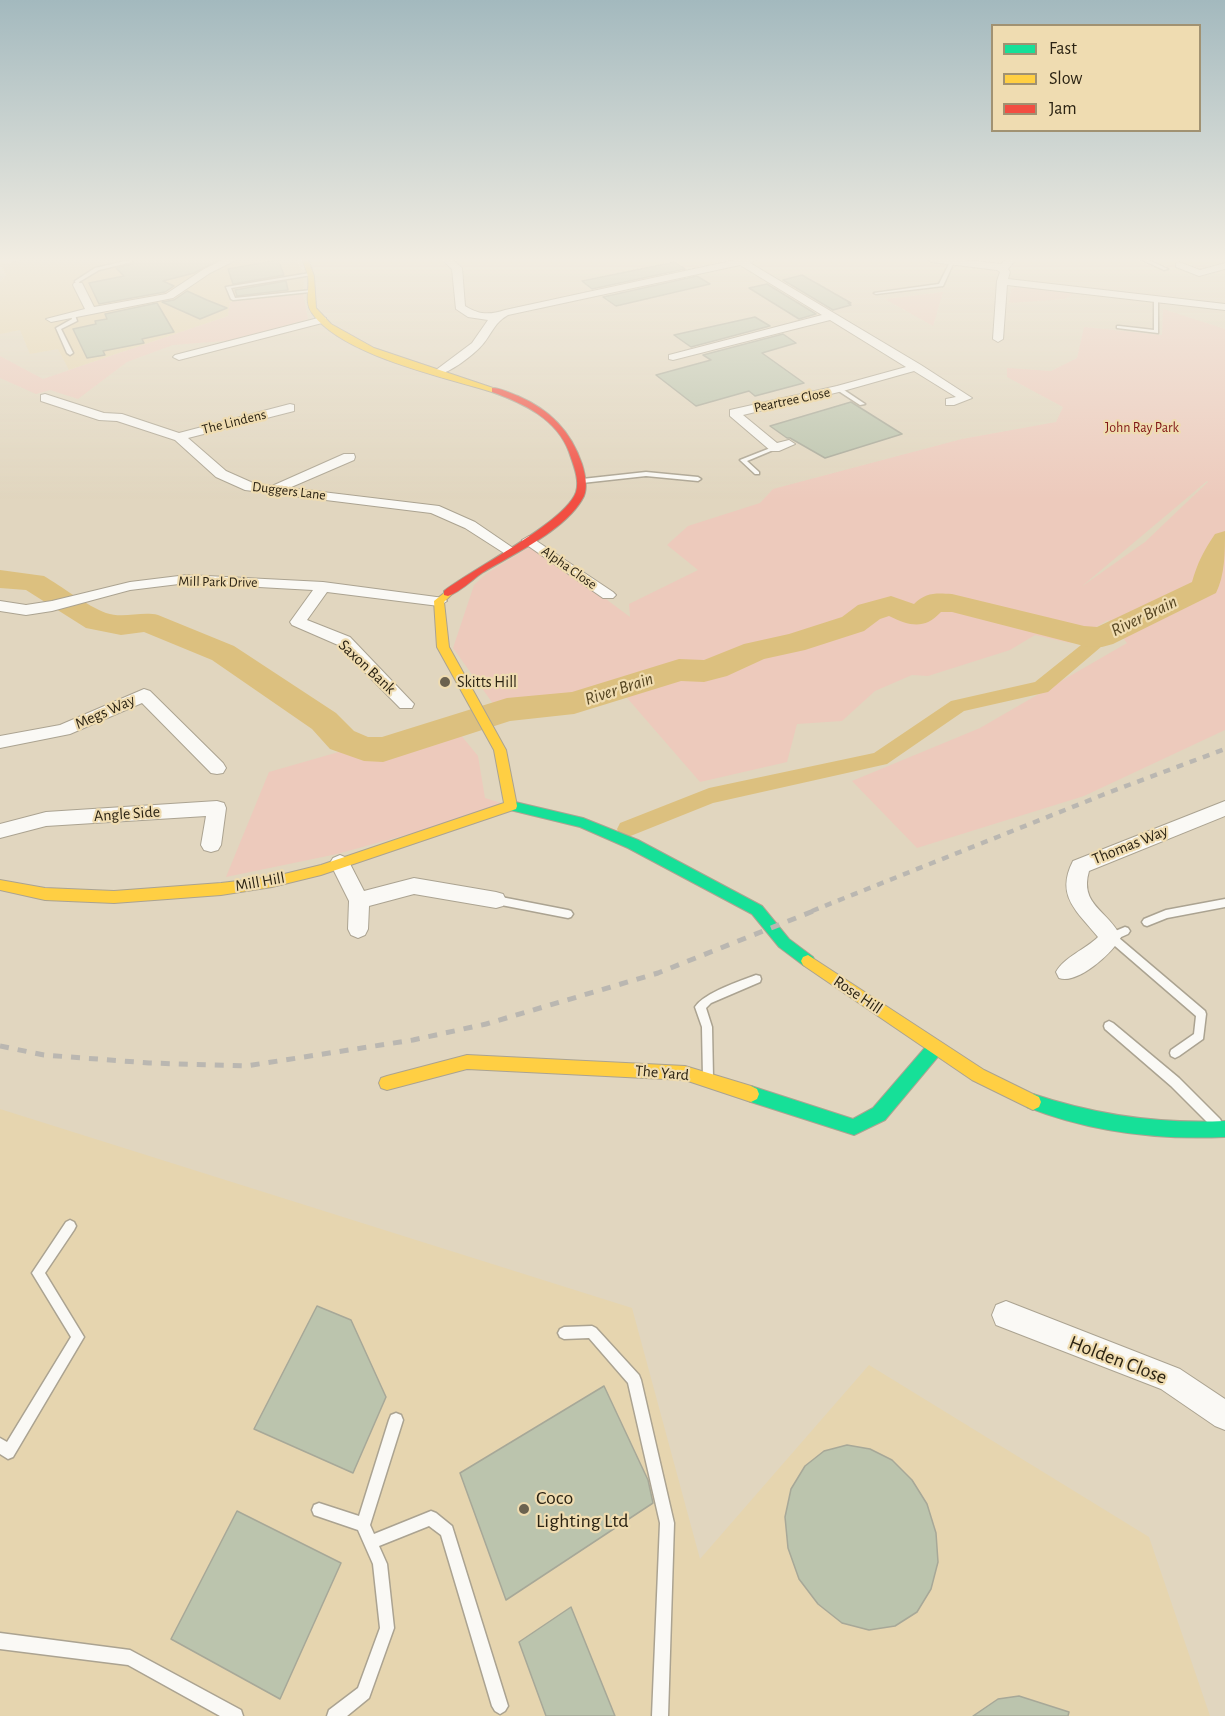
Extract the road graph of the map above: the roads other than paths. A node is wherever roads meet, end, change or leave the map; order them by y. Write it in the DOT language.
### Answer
graph roads {
  1 [pos="63,339"];
  2 [pos="254,339"];
  3 [pos="350,339"];
  4 [pos="480,339"];
  5 [pos="742,339"];
  6 [pos="870,339"];
  7 [pos="70,353"];
  8 [pos="179,357"];
  9 [pos="673,357"];
  10 [pos="917,367"];
  11 [pos="440,372"];
  12 [pos="839,389"];
  13 [pos="45,398"];
  14 [pos="950,402"];
  15 [pos="862,404"];
  16 [pos="290,408"];
  17 [pos="140,409"];
  18 [pos="123,418"];
  19 [pos="178,436"];
  20 [pos="789,444"];
  21 [pos="775,448"];
  22 [pos="350,457"];
  23 [pos="757,473"];
  24 [pos="698,479"];
  25 [pos="582,481"];
  26 [pos="275,489"];
  27 [pos="530,540"];
  28 [pos="509,550"];
  29 [pos="323,586"];
  30 [pos="608,595"];
  31 [pos="439,601"];
  32 [pos="0,606"];
  33 [pos="406,704"];
  34 [pos="0,742"];
  35 [pos="217,768"];
  36 [pos="511,806"];
  37 [pos="1225,808"];
  38 [pos="0,831"];
  39 [pos="212,845"];
  40 [pos="340,863"];
  41 [pos="0,885"];
  42 [pos="496,900"];
  43 [pos="359,901"];
  44 [pos="1225,903"];
  45 [pos="568,914"];
  46 [pos="1147,922"];
  47 [pos="358,928"];
  48 [pos="1118,934"];
  49 [pos="1067,972"];
  50 [pos="756,980"];
  51 [pos="1109,1026"];
  52 [pos="935,1047"];
  53 [pos="1175,1053"];
  54 [pos="708,1079"];
  55 [pos="387,1083"];
  56 [pos="1224,1129"];
  57 [pos="70,1226"];
  58 [pos="1006,1315"];
  59 [pos="564,1333"];
  60 [pos="1225,1416"];
  61 [pos="396,1420"];
  62 [pos="0,1445"];
  63 [pos="319,1510"];
  64 [pos="363,1525"];
  65 [pos="371,1542"];
  66 [pos="0,1641"];
  67 [pos="500,1706"];
  68 [pos="235,1716"];
  69 [pos="335,1716"];
  70 [pos="660,1716"];
  1 -- 7 [label="lane"];
  2 -- 8 [label="street"];
  3 -- 11 [label="street"];
  4 -- 11 [label="street"];
  5 -- 9 [label="street"];
  6 -- 10 [label="street"];
  10 -- 12 [label="street, Peartree Close"];
  10 -- 14 [label="street"];
  11 -- 25 [label="street"];
  12 -- 15 [label="lane"];
  12 -- 21 [label="street, Peartree Close"];
  13 -- 18 [label="street, Duggers Lane"];
  16 -- 19 [label="street, The Lindens"];
  17 -- 18 [label="street"];
  18 -- 19 [label="street, Duggers Lane"];
  19 -- 26 [label="street, Duggers Lane"];
  20 -- 21 [label="street"];
  21 -- 23 [label="lane"];
  22 -- 26 [label="street"];
  24 -- 25 [label="lane"];
  25 -- 27 [label="street"];
  26 -- 28 [label="street, Duggers Lane"];
  27 -- 28 [label="street"];
  27 -- 30 [label="street, Alpha Close"];
  28 -- 31 [label="street"];
  29 -- 31 [label="street, Mill Park Drive"];
  29 -- 32 [label="street, Mill Park Drive"];
  29 -- 33 [label="street, Saxon Bank"];
  31 -- 36 [label="street"];
  34 -- 35 [label="street, Megs Way"];
  36 -- 40 [label="street, Mill Hill"];
  36 -- 52 [label="street, Rose Hill"];
  37 -- 48 [label="street, Thomas Way"];
  38 -- 39 [label="street, Angle Side"];
  40 -- 41 [label="street, Mill Hill"];
  40 -- 43 [label="street"];
  42 -- 43 [label="street"];
  42 -- 45 [label="lane"];
  43 -- 47 [label="street"];
  44 -- 46 [label="lane"];
  48 -- 49 [label="street"];
  48 -- 53 [label="lane, Thomas Way"];
  50 -- 54 [label="lane"];
  51 -- 56 [label="lane"];
  52 -- 54 [label="street, The Yard"];
  52 -- 56 [label="street, Rose Hill"];
  54 -- 55 [label="street, The Yard"];
  57 -- 62 [label="lane"];
  58 -- 60 [label="street, Holden Close"];
  59 -- 70 [label="lane"];
  61 -- 64 [label="lane"];
  63 -- 64 [label="lane"];
  64 -- 65 [label="lane"];
  65 -- 67 [label="lane"];
  65 -- 69 [label="lane"];
  66 -- 68 [label="lane"];
}
